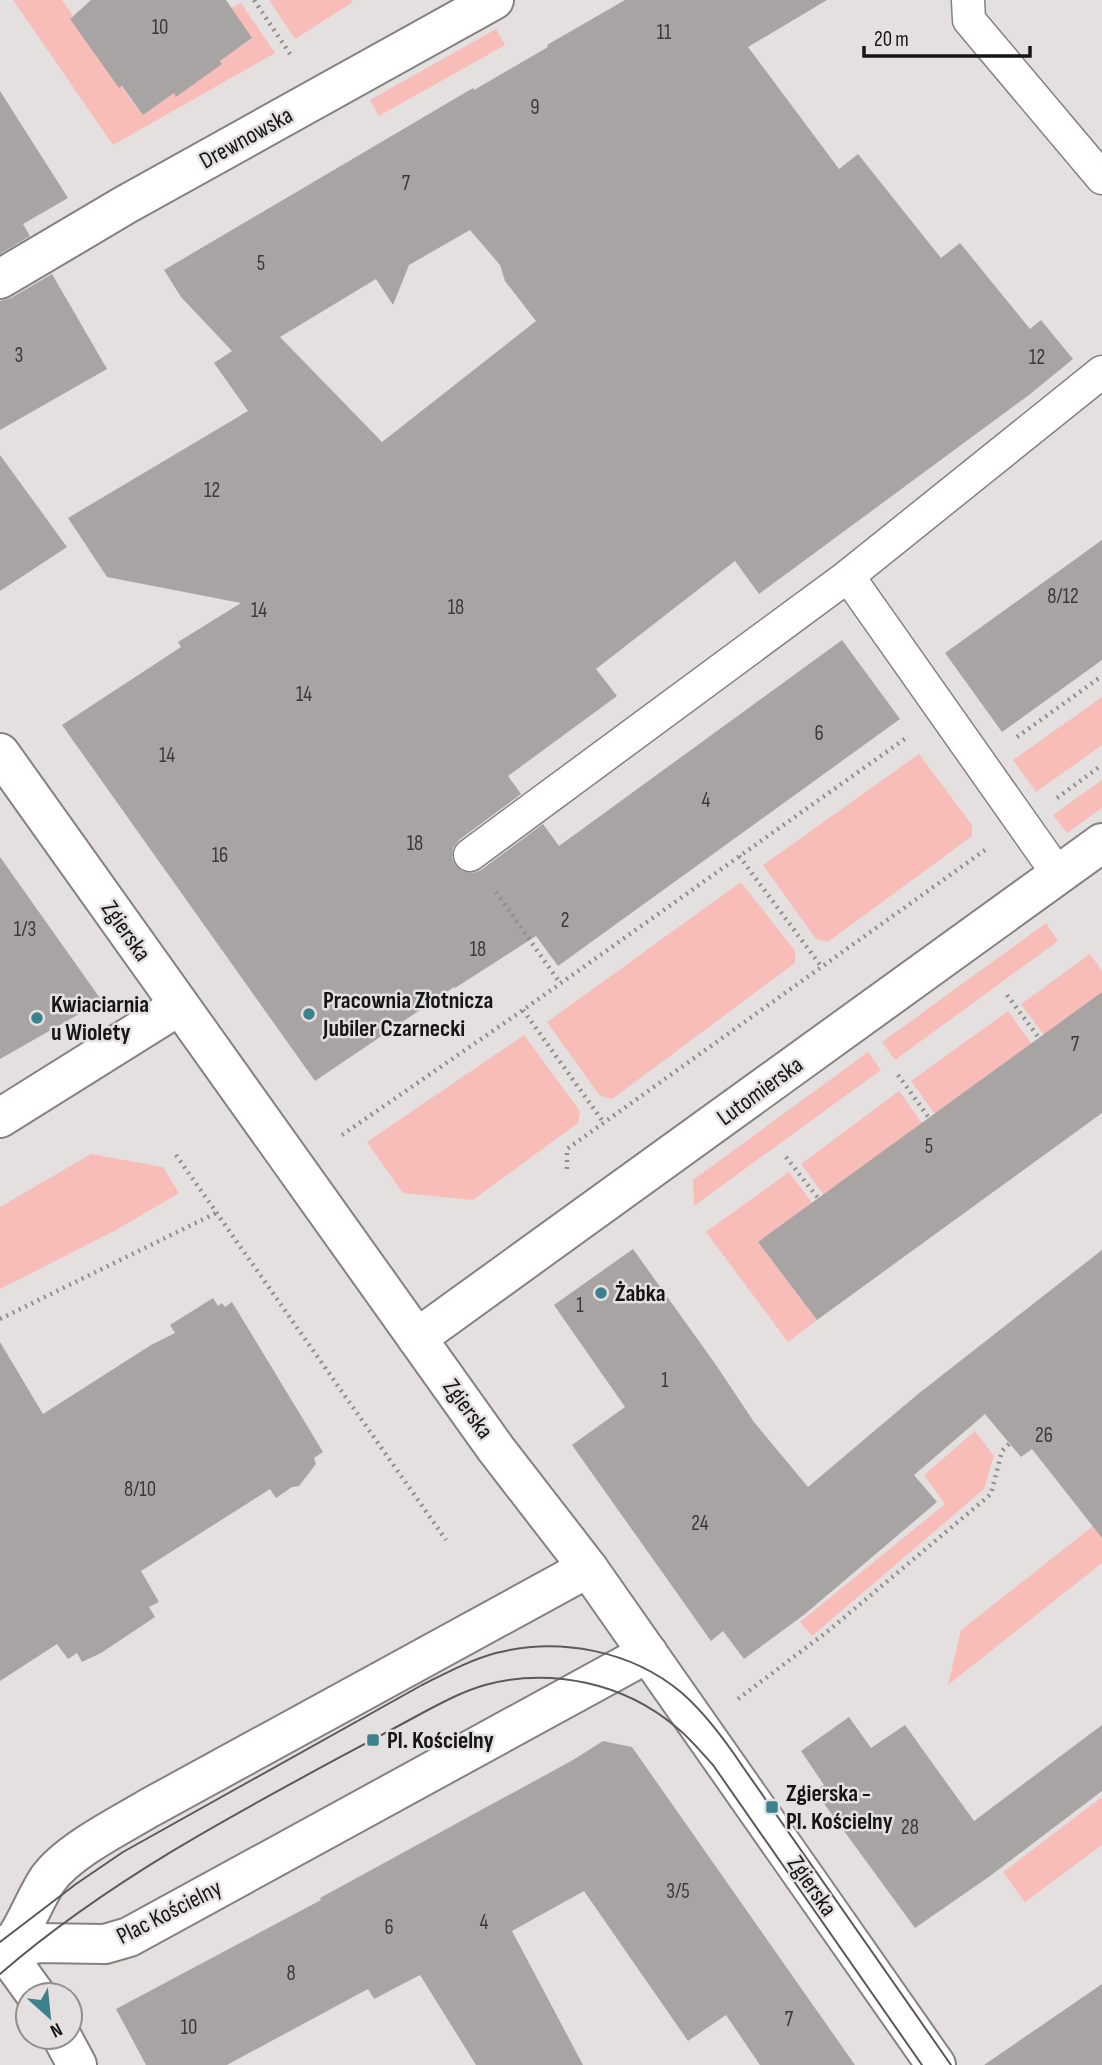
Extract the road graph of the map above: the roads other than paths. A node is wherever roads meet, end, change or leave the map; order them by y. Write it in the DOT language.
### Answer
graph roads {
  1 [pos="494,0"];
  2 [pos="968,0"];
  3 [pos="1102,178"];
  4 [pos="0,279"];
  5 [pos="1102,372"];
  6 [pos="848,576"];
  7 [pos="0,753"];
  8 [pos="1102,843"];
  9 [pos="470,855"];
  10 [pos="1058,874"];
  11 [pos="179,1006"];
  12 [pos="0,1118"];
  13 [pos="417,1338"];
  14 [pos="588,1568"];
  15 [pos="648,1653"];
  16 [pos="2,1951"];
  17 [pos="25,1981"];
  18 [pos="936,2065"];
  1 -- 4 [label="main road, Drewnowska"];
  2 -- 3 [label="lane"];
  5 -- 6 [label="lane"];
  6 -- 9 [label="lane"];
  6 -- 10 [label="lane"];
  7 -- 11 [label="main road, Zgierska"];
  8 -- 10 [label="main road, Lutomierska"];
  10 -- 13 [label="main road, Lutomierska"];
  11 -- 12 [label="main road"];
  11 -- 13 [label="main road, Zgierska"];
  13 -- 14 [label="main road, Zgierska"];
  14 -- 15 [label="main road, Zgierska"];
  14 -- 16 [label="main road"];
  15 -- 16 [label="main road, Plac Kościelny"];
  15 -- 18 [label="main road, Zgierska"];
  16 -- 17 [label="main road"];
}
